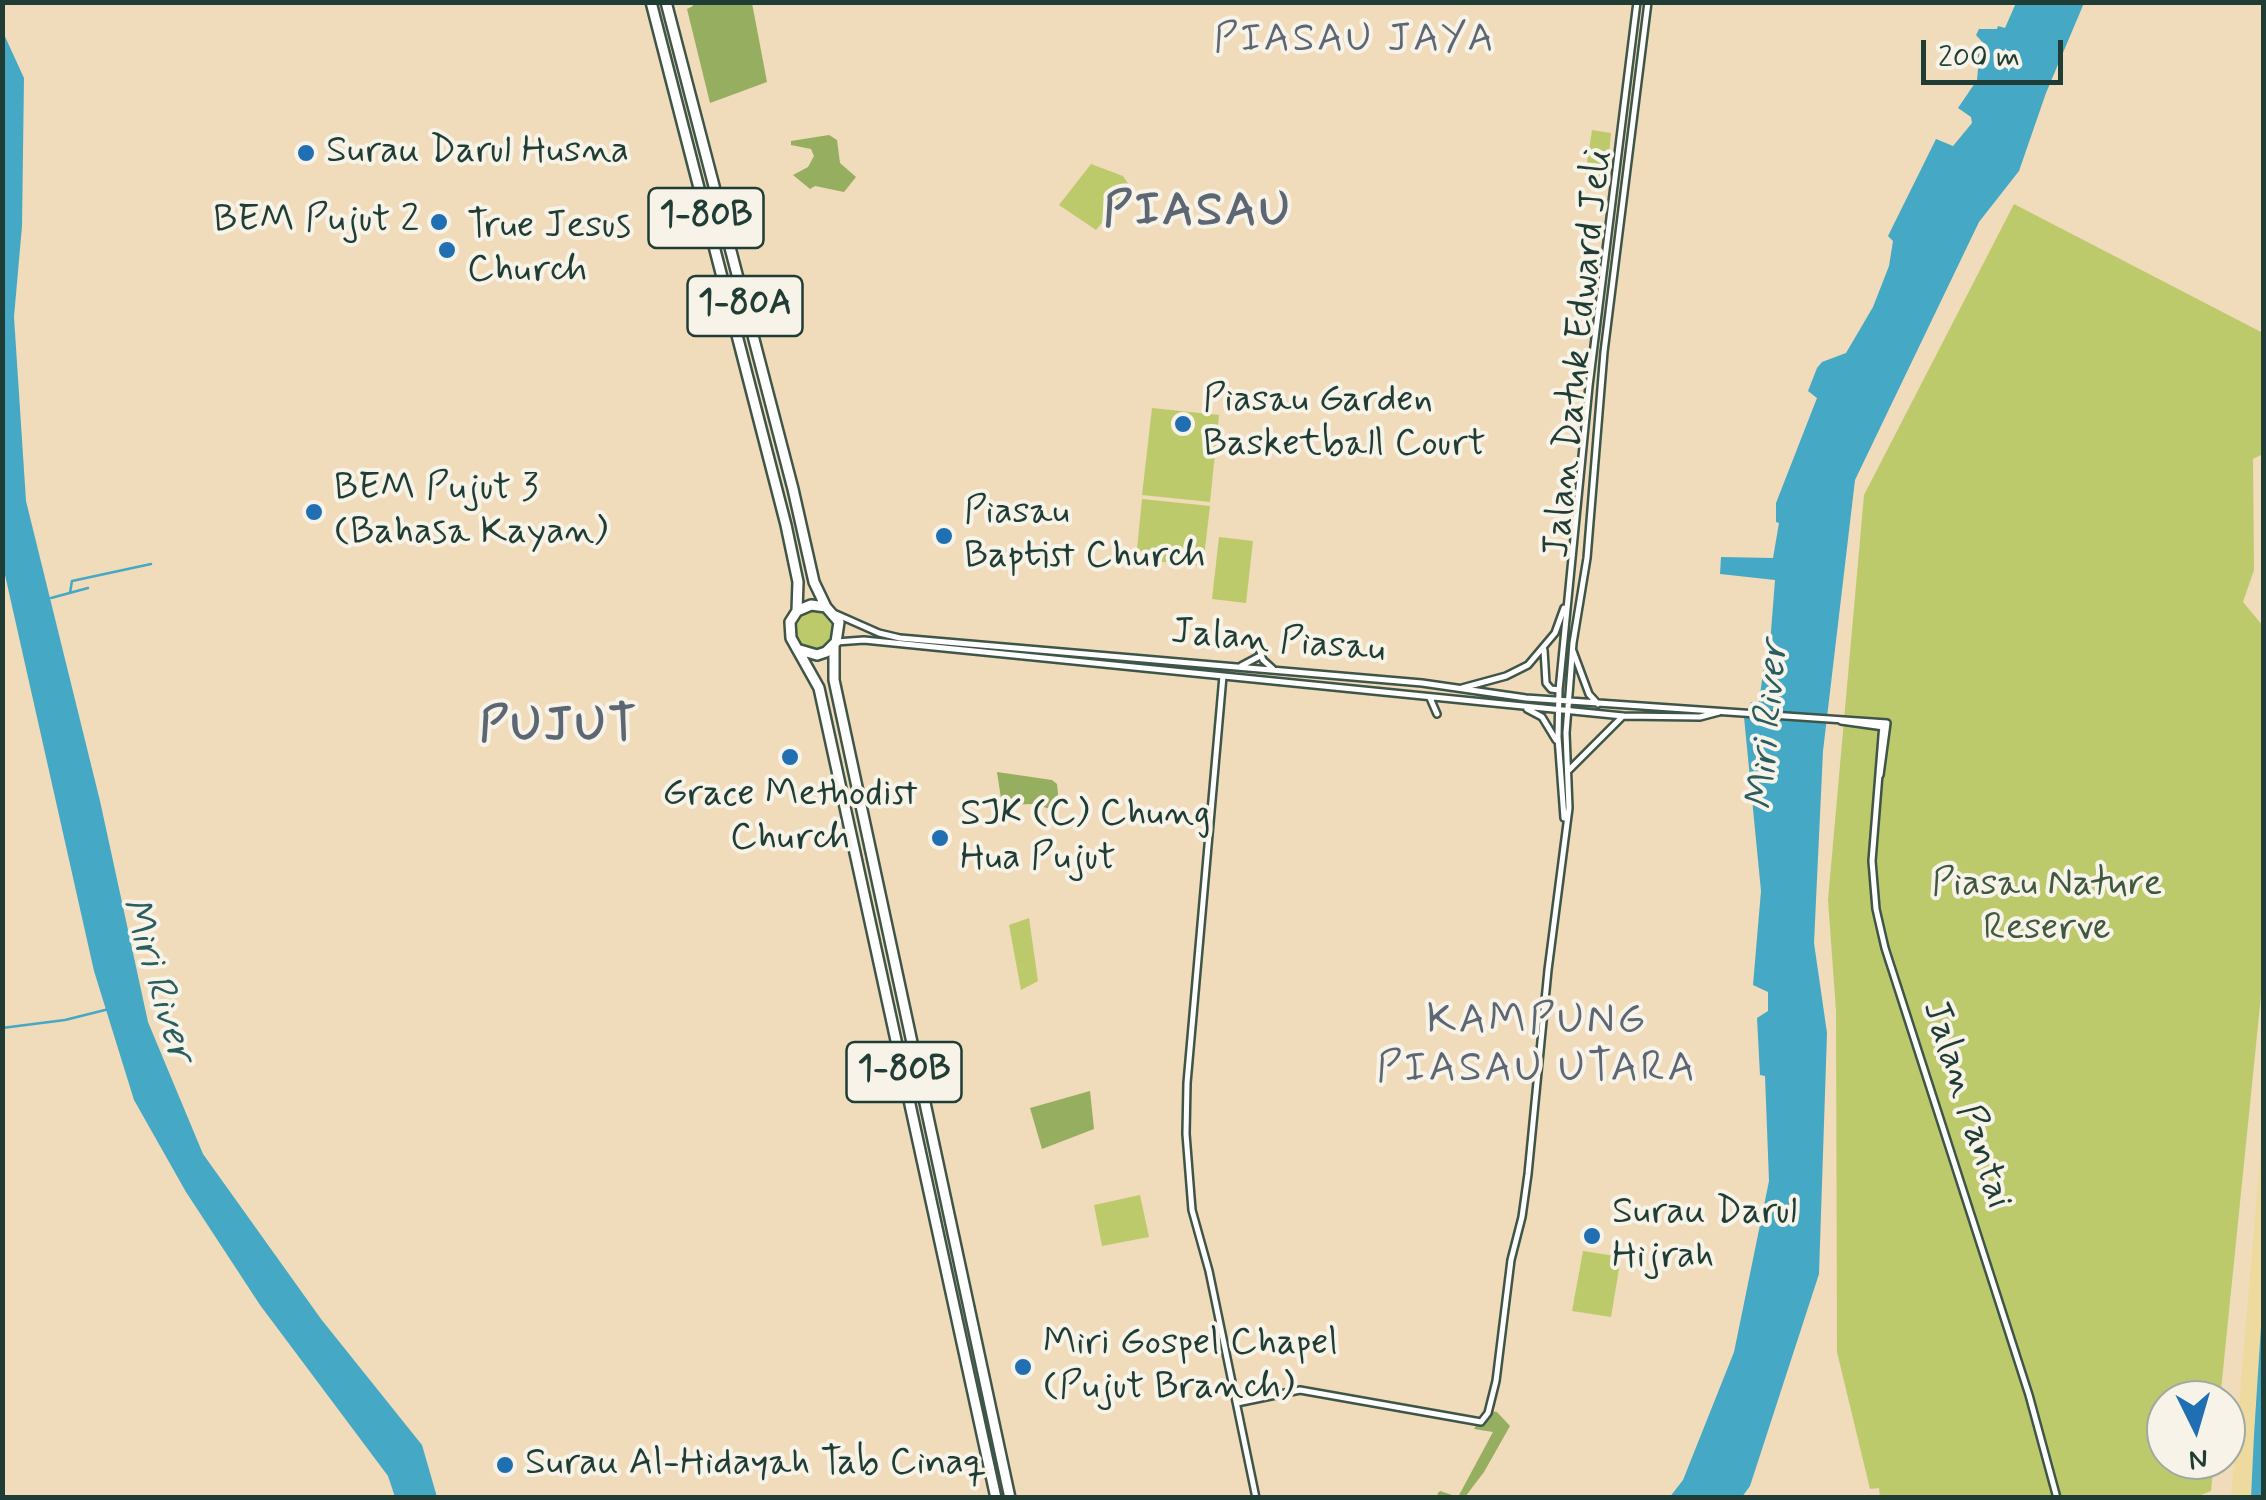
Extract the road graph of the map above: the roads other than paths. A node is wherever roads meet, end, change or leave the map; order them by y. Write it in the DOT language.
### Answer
graph roads {
  1 [pos="650,2"];
  2 [pos="666,2"];
  3 [pos="1637,2"];
  4 [pos="1648,2"];
  5 [pos="1592,492"];
  6 [pos="1578,507"];
  7 [pos="1567,599"];
  8 [pos="830,610"];
  9 [pos="797,611"];
  10 [pos="835,644"];
  11 [pos="1544,648"];
  12 [pos="1572,648"];
  13 [pos="800,650"];
  14 [pos="1081,658"];
  15 [pos="1216,666"];
  16 [pos="1238,668"];
  17 [pos="1257,669"];
  18 [pos="1276,671"];
  19 [pos="1211,674"];
  20 [pos="1223,676"];
  21 [pos="1241,677"];
  22 [pos="1264,679"];
  23 [pos="1422,683"];
  24 [pos="1459,689"];
  25 [pos="1558,690"];
  26 [pos="1221,691"];
  27 [pos="1569,691"];
  28 [pos="1388,692"];
  29 [pos="1428,696"];
  30 [pos="1455,700"];
  31 [pos="1558,701"];
  32 [pos="1568,702"];
  33 [pos="1598,704"];
  34 [pos="1524,707"];
  35 [pos="1557,710"];
  36 [pos="1567,711"];
  37 [pos="1726,711"];
  38 [pos="1623,716"];
  39 [pos="1884,723"];
  40 [pos="1869,724"];
  41 [pos="1881,741"];
  42 [pos="1559,748"];
  43 [pos="1568,772"];
  44 [pos="1880,775"];
  45 [pos="1565,821"];
  46 [pos="1237,1404"];
  47 [pos="996,1498"];
  48 [pos="1010,1498"];
  49 [pos="1256,1498"];
  50 [pos="2057,1498"];
  1 -- 9 [label="highway, 1-80B"];
  2 -- 8 [label="highway, 1-80A"];
  3 -- 6 [label="street, Jalan Datuk Edward Jeli"];
  4 -- 5 [label="street, Jalan Datuk Edward Jeli"];
  5 -- 6 [label="street"];
  5 -- 12 [label="street, Jalan Datuk Edward Jeli"];
  6 -- 7 [label="street, Jalan Datuk Edward Jeli"];
  7 -- 11 [label="street"];
  7 -- 25 [label="street, Jalan Datuk Edward Jeli"];
  8 -- 9 [label="highway"];
  8 -- 10 [label="highway"];
  8 -- 14 [label="street, Jalan Piasau"];
  9 -- 13 [label="highway"];
  10 -- 13 [label="highway"];
  10 -- 14 [label="street, Jalan Piasau"];
  10 -- 48 [label="highway"];
  11 -- 24 [label="street"];
  11 -- 25 [label="street"];
  12 -- 27 [label="street, Jalan Datuk Edward Jeli"];
  12 -- 33 [label="street"];
  13 -- 47 [label="highway, 1-80B"];
  14 -- 15 [label="street, Jalan Piasau"];
  14 -- 19 [label="street, Jalan Piasau"];
  15 -- 16 [label="street, Jalan Piasau"];
  15 -- 20 [label="street"];
  16 -- 17 [label="street, Jalan Piasau"];
  16 -- 18 [label="street"];
  17 -- 18 [label="street, Jalan Piasau"];
  17 -- 22 [label="street"];
  18 -- 23 [label="street, Jalan Piasau"];
  19 -- 20 [label="street, Jalan Piasau"];
  19 -- 26 [label="street"];
  20 -- 21 [label="street, Jalan Piasau"];
  20 -- 26 [label="street"];
  21 -- 22 [label="street, Jalan Piasau"];
  21 -- 26 [label="street"];
  22 -- 28 [label="street, Jalan Piasau"];
  23 -- 24 [label="street, Jalan Piasau"];
  23 -- 28 [label="street"];
  24 -- 31 [label="street, Jalan Piasau"];
  25 -- 27 [label="street"];
  25 -- 31 [label="street, Jalan Datuk Edward Jeli"];
  26 -- 46 [label="street"];
  27 -- 32 [label="street, Jalan Datuk Edward Jeli"];
  28 -- 29 [label="street, Jalan Piasau"];
  29 -- 30 [label="street, Jalan Piasau"];
  29 -- 30 [label="street"];
  30 -- 34 [label="street"];
  31 -- 32 [label="street, Jalan Piasau"];
  31 -- 35 [label="street, Jalan Datuk Edward Jeli"];
  32 -- 33 [label="street, Jalan Piasau"];
  32 -- 36 [label="street, Jalan Datuk Edward Jeli"];
  33 -- 37 [label="street, Jalan Piasau"];
  34 -- 35 [label="street"];
  34 -- 42 [label="street"];
  35 -- 36 [label="street"];
  35 -- 42 [label="street, Jalan Datuk Edward Jeli"];
  36 -- 38 [label="street"];
  36 -- 43 [label="street, Jalan Datuk Edward Jeli"];
  37 -- 38 [label="street"];
  37 -- 40 [label="street"];
  38 -- 43 [label="street"];
  39 -- 40 [label="street"];
  39 -- 40 [label="street"];
  39 -- 41 [label="street, Jalan Pantai"];
  39 -- 44 [label="street"];
  40 -- 41 [label="street"];
  41 -- 44 [label="street, Jalan Pantai"];
  42 -- 45 [label="street, Jalan Datuk Edward Jeli"];
  43 -- 45 [label="street, Jalan Datuk Edward Jeli"];
  44 -- 50 [label="street, Jalan Pantai"];
  45 -- 46 [label="street"];
  46 -- 49 [label="street"];
}
